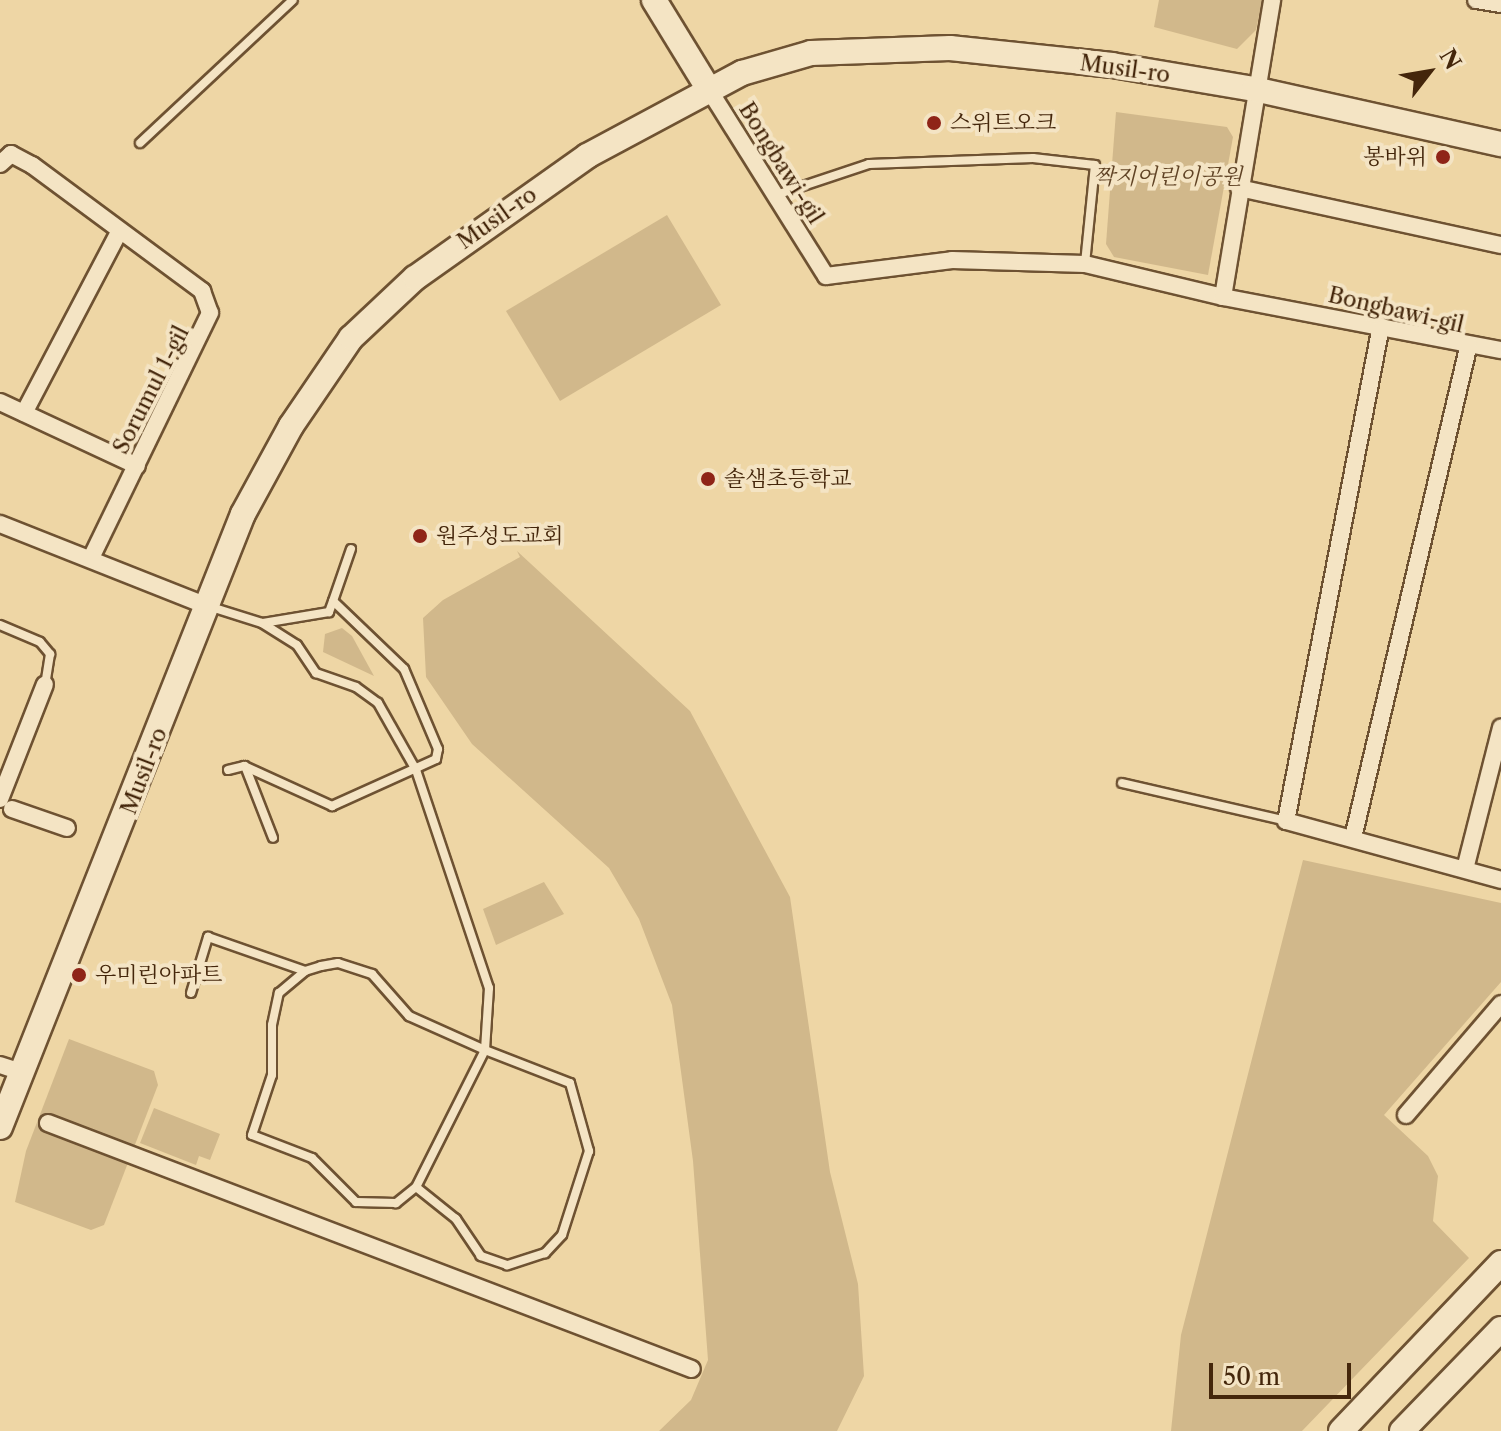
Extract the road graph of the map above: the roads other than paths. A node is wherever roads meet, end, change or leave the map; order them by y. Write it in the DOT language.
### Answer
graph roads {
  1 [pos="293,0"];
  2 [pos="654,0"];
  3 [pos="1272,0"];
  4 [pos="1476,0"];
  5 [pos="1501,4"];
  6 [pos="708,88"];
  7 [pos="1254,89"];
  8 [pos="140,143"];
  9 [pos="1501,144"];
  10 [pos="0,164"];
  11 [pos="1239,188"];
  12 [pos="776,195"];
  13 [pos="119,232"];
  14 [pos="1501,245"];
  15 [pos="1085,264"];
  16 [pos="1223,297"];
  17 [pos="1381,326"];
  18 [pos="1469,344"];
  19 [pos="1501,350"];
  20 [pos="0,402"];
  21 [pos="24,413"];
  22 [pos="137,466"];
  23 [pos="0,524"];
  24 [pos="351,549"];
  25 [pos="91,558"];
  26 [pos="333,601"];
  27 [pos="207,606"];
  28 [pos="262,623"];
  29 [pos="0,625"];
  30 [pos="45,684"];
  31 [pos="1501,728"];
  32 [pos="244,766"];
  33 [pos="228,770"];
  34 [pos="416,770"];
  35 [pos="1122,783"];
  36 [pos="6,804"];
  37 [pos="1286,821"];
  38 [pos="67,828"];
  39 [pos="273,838"];
  40 [pos="1353,838"];
  41 [pos="1465,869"];
  42 [pos="1501,880"];
  43 [pos="305,971"];
  44 [pos="191,993"];
  45 [pos="1501,1004"];
  46 [pos="485,1050"];
  47 [pos="11,1069"];
  48 [pos="1406,1115"];
  49 [pos="48,1123"];
  50 [pos="0,1127"];
  51 [pos="416,1187"];
  52 [pos="1501,1263"];
  53 [pos="1501,1329"];
  54 [pos="692,1369"];
  55 [pos="1341,1431"];
  56 [pos="1402,1431"];
  1 -- 8 [label="lane"];
  2 -- 6 [label="street"];
  3 -- 7 [label="street"];
  4 -- 5 [label="street"];
  6 -- 7 [label="street, Musil-ro"];
  6 -- 12 [label="street, Bongbawi-gil"];
  6 -- 27 [label="street, Musil-ro"];
  7 -- 9 [label="street, Musil-ro"];
  7 -- 11 [label="street"];
  10 -- 13 [label="street, Sorumul 1-gil"];
  11 -- 14 [label="street"];
  11 -- 16 [label="street"];
  12 -- 15 [label="street, Bongbawi-gil"];
  12 -- 15 [label="lane"];
  13 -- 21 [label="street"];
  13 -- 22 [label="street, Sorumul 1-gil"];
  15 -- 16 [label="street, Bongbawi-gil"];
  16 -- 17 [label="street, Bongbawi-gil"];
  17 -- 18 [label="street, Bongbawi-gil"];
  17 -- 37 [label="street"];
  18 -- 19 [label="street"];
  18 -- 40 [label="street, Bongbawi-gil"];
  20 -- 21 [label="street"];
  21 -- 22 [label="street"];
  22 -- 25 [label="street, Sorumul 1-gil"];
  23 -- 25 [label="street"];
  24 -- 26 [label="lane"];
  25 -- 27 [label="street"];
  26 -- 28 [label="lane"];
  26 -- 34 [label="lane"];
  27 -- 28 [label="lane"];
  27 -- 47 [label="street, Musil-ro"];
  28 -- 34 [label="lane"];
  29 -- 30 [label="lane"];
  30 -- 36 [label="street"];
  31 -- 41 [label="street"];
  32 -- 33 [label="lane"];
  32 -- 34 [label="lane"];
  32 -- 39 [label="lane"];
  34 -- 46 [label="lane"];
  35 -- 37 [label="lane"];
  36 -- 38 [label="street"];
  37 -- 40 [label="street"];
  40 -- 41 [label="street"];
  41 -- 42 [label="street"];
  43 -- 44 [label="lane"];
  43 -- 46 [label="lane"];
  43 -- 51 [label="lane"];
  45 -- 48 [label="street"];
  46 -- 51 [label="lane"];
  46 -- 51 [label="lane"];
  47 -- 50 [label="street, Musil-ro"];
  49 -- 54 [label="street"];
  52 -- 55 [label="street"];
  53 -- 56 [label="street"];
}
